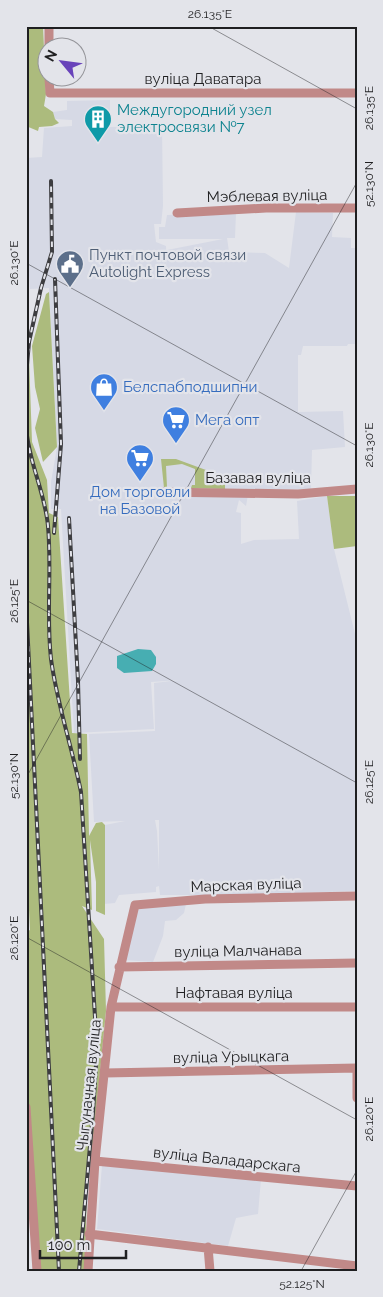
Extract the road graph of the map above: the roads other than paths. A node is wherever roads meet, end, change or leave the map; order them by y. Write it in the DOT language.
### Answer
graph roads {
  1 [pos="50,88"];
  2 [pos="357,93"];
  3 [pos="357,208"];
  4 [pos="177,213"];
  5 [pos="357,490"];
  6 [pos="158,492"];
  7 [pos="357,896"];
  8 [pos="135,905"];
  9 [pos="357,963"];
  10 [pos="119,967"];
  11 [pos="357,1007"];
  12 [pos="111,1008"];
  13 [pos="357,1068"];
  14 [pos="105,1073"];
  15 [pos="357,1098"];
  16 [pos="26,1107"];
  17 [pos="95,1160"];
  18 [pos="357,1186"];
  19 [pos="89,1234"];
  20 [pos="208,1247"];
  21 [pos="357,1266"];
  22 [pos="37,1271"];
  23 [pos="88,1271"];
  24 [pos="210,1271"];
  1 -- 2 [label="street, вуліца Даватара"];
  3 -- 4 [label="street, Мэблевая вуліца"];
  5 -- 6 [label="street, Базавая вуліца"];
  7 -- 8 [label="street, Марская вуліца"];
  8 -- 10 [label="street, Чыгуначная вуліца"];
  9 -- 10 [label="street, вуліца Малчанава"];
  10 -- 12 [label="street, Чыгуначная вуліца"];
  11 -- 12 [label="street, Нафтавая вуліца"];
  12 -- 14 [label="street, Чыгуначная вуліца"];
  13 -- 14 [label="street, вуліца Урыцкага"];
  13 -- 15 [label="street"];
  14 -- 17 [label="street, Чыгуначная вуліца"];
  16 -- 22 [label="street"];
  17 -- 18 [label="street, вуліца Валадарскага"];
  17 -- 19 [label="street, Чыгуначная вуліца"];
  19 -- 20 [label="street"];
  19 -- 23 [label="street, Чыгуначная вуліца"];
  20 -- 21 [label="street"];
  20 -- 24 [label="street"];
}
